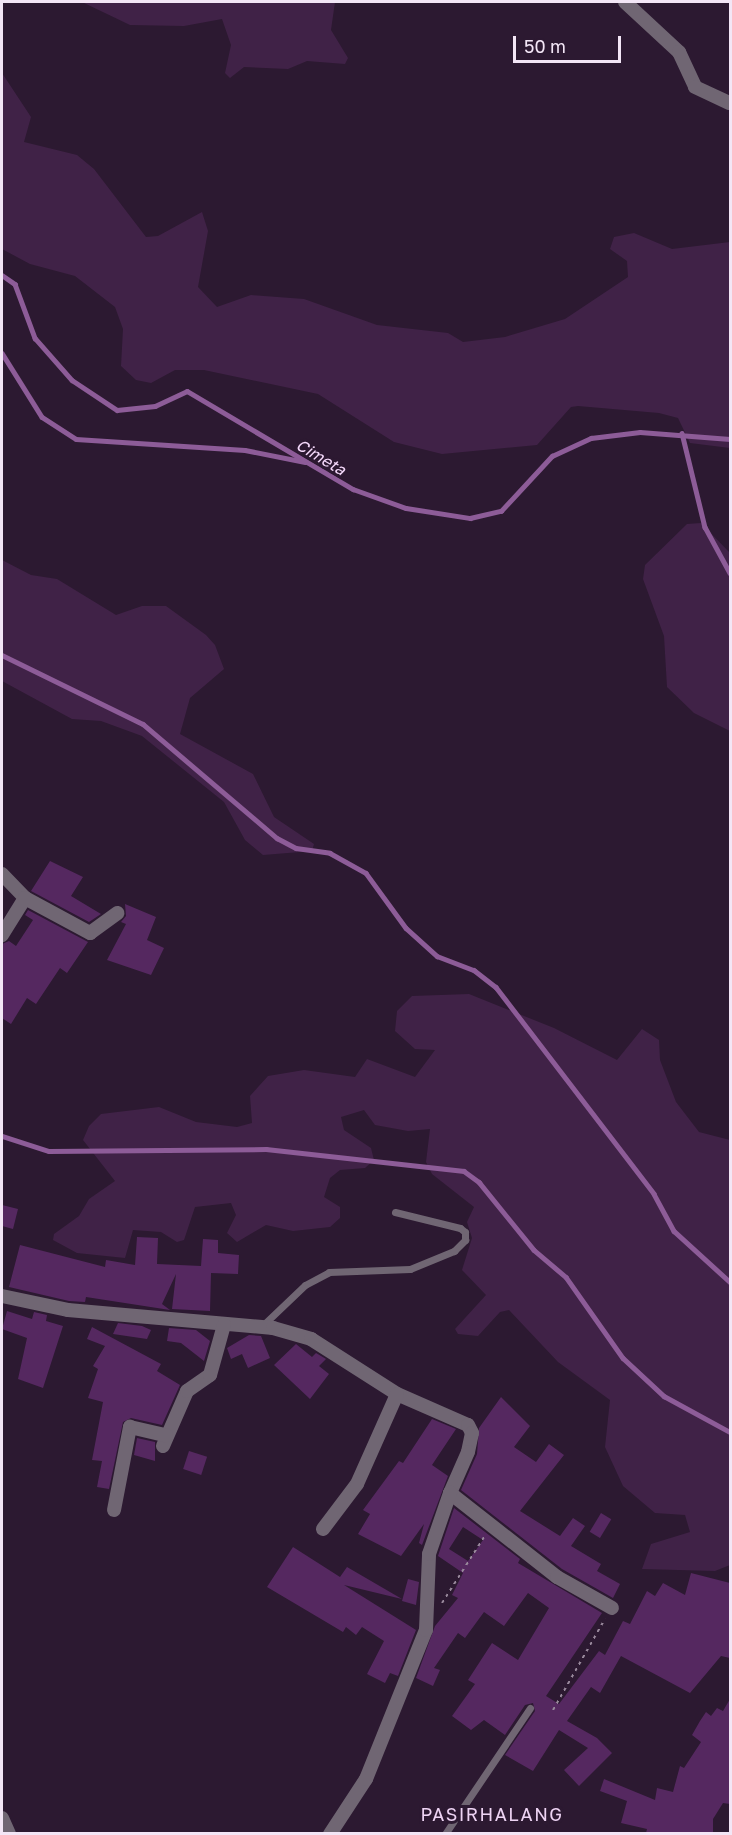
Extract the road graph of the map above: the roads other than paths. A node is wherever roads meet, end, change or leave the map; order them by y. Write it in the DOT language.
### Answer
graph roads {
  1 [pos="625,2"];
  2 [pos="730,103"];
  3 [pos="2,874"];
  4 [pos="25,898"];
  5 [pos="118,913"];
  6 [pos="2,935"];
  7 [pos="394,1212"];
  8 [pos="2,1296"];
  9 [pos="224,1325"];
  10 [pos="260,1328"];
  11 [pos="397,1394"];
  12 [pos="450,1493"];
  13 [pos="114,1510"];
  14 [pos="323,1529"];
  15 [pos="612,1608"];
  16 [pos="530,1708"];
  17 [pos="2,1818"];
  18 [pos="9,1833"];
  19 [pos="330,1833"];
  20 [pos="445,1833"];
  1 -- 2 [label="street"];
  3 -- 4 [label="street"];
  4 -- 5 [label="street"];
  4 -- 6 [label="street"];
  7 -- 10 [label="lane"];
  8 -- 9 [label="street"];
  9 -- 10 [label="street"];
  9 -- 13 [label="street"];
  10 -- 11 [label="street"];
  11 -- 12 [label="street"];
  11 -- 14 [label="street"];
  12 -- 15 [label="street"];
  12 -- 19 [label="street"];
  16 -- 20 [label="lane"];
  17 -- 18 [label="street"];
}
